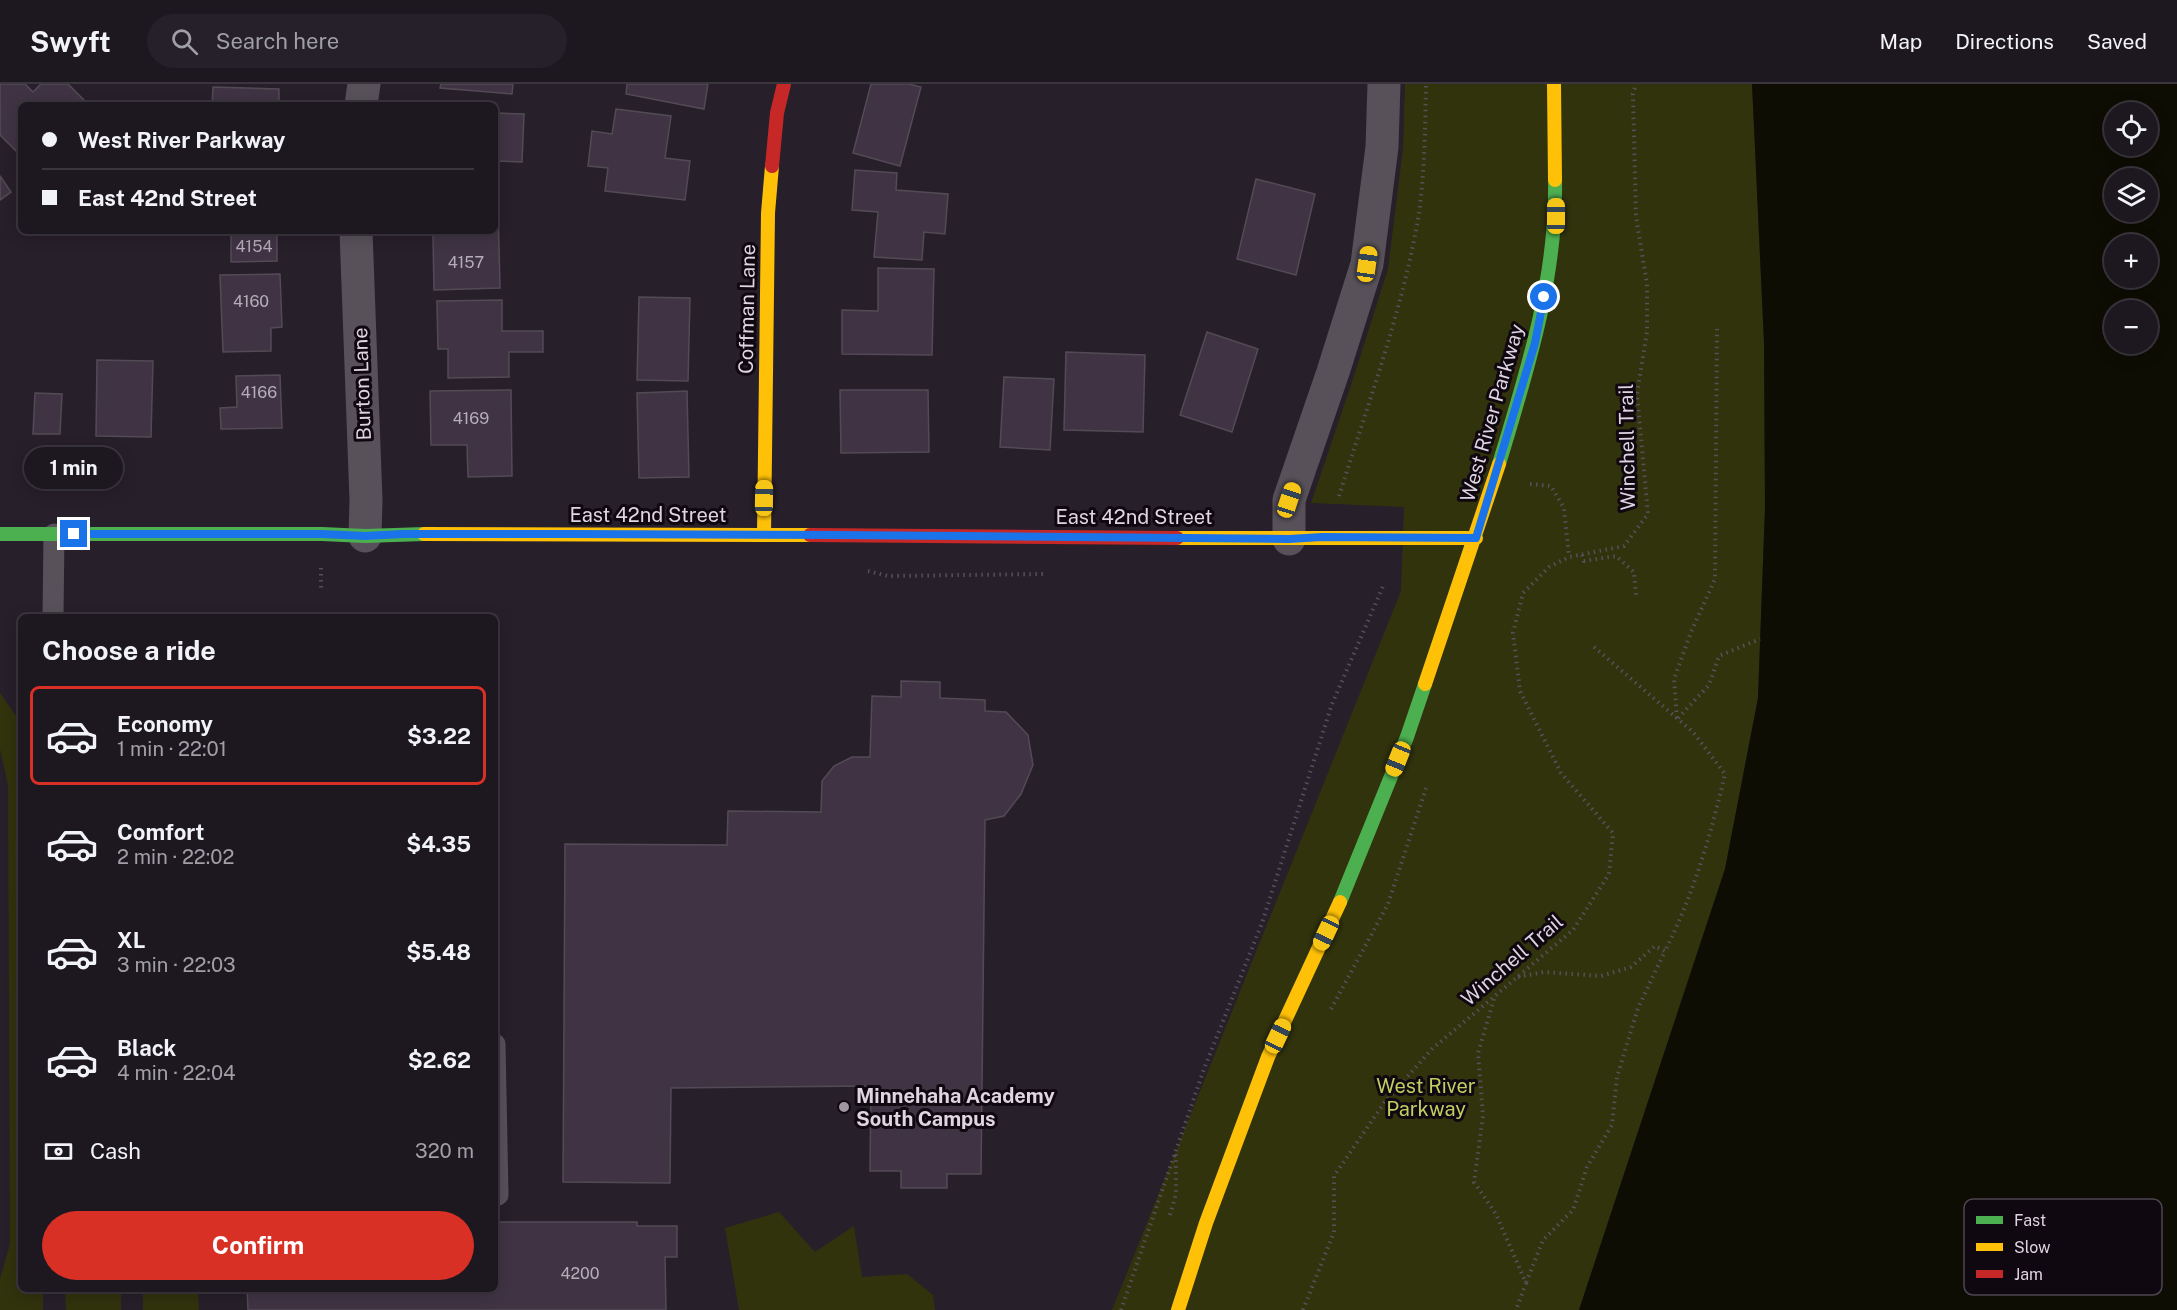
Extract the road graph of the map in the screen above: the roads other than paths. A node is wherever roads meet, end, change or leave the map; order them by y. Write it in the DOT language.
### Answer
graph roads {
  1 [pos="364,84"];
  2 [pos="784,84"];
  3 [pos="1384,84"];
  4 [pos="1554,84"];
  5 [pos="361,102"];
  6 [pos="356,234"];
  7 [pos="0,534"];
  8 [pos="54,534"];
  9 [pos="764,535"];
  10 [pos="365,536"];
  11 [pos="1476,538"];
  12 [pos="1289,539"];
  13 [pos="53,614"];
  14 [pos="1178,1310"];
  1 -- 5 [label="street"];
  2 -- 9 [label="street, Coffman Lane"];
  3 -- 12 [label="street"];
  4 -- 11 [label="street, West River Parkway"];
  6 -- 10 [label="street, Burton Lane"];
  7 -- 8 [label="street, East 42nd Street"];
  8 -- 10 [label="street, East 42nd Street"];
  8 -- 13 [label="lane"];
  9 -- 10 [label="street, East 42nd Street"];
  9 -- 12 [label="street, East 42nd Street"];
  11 -- 12 [label="street, East 42nd Street"];
  11 -- 14 [label="street, West River Parkway"];
}
